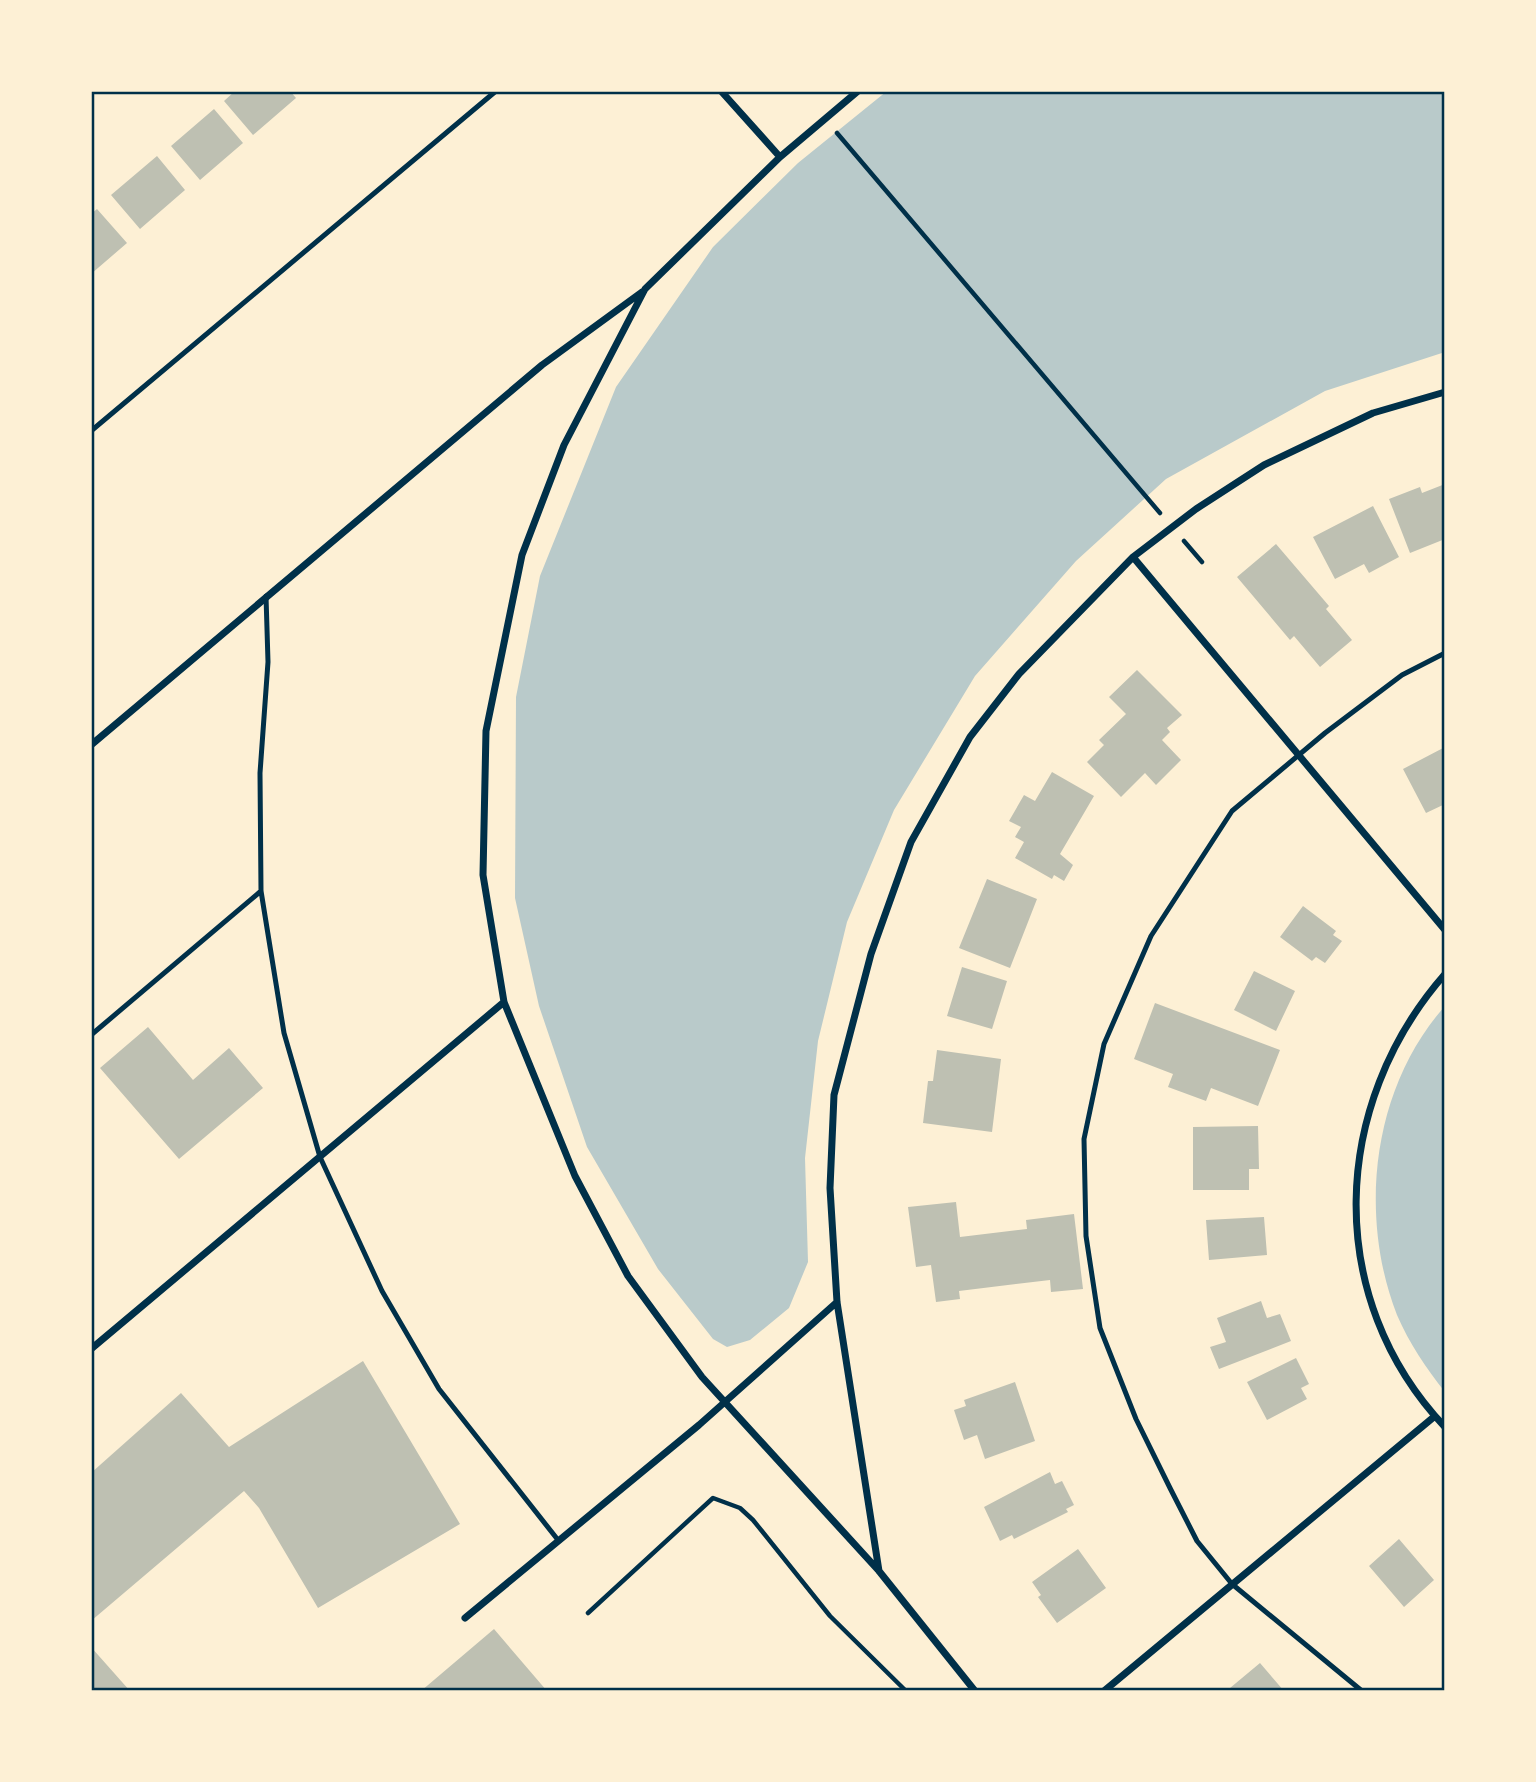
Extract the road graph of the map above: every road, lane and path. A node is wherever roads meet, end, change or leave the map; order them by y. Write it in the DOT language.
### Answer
graph roads {
  1 [pos="496,91"];
  2 [pos="721,91"];
  3 [pos="858,91"];
  4 [pos="825,118"];
  5 [pos="780,157"];
  6 [pos="645,289"];
  7 [pos="1445,392"];
  8 [pos="91,431"];
  9 [pos="1172,527"];
  10 [pos="1133,557"];
  11 [pos="1202,562"];
  12 [pos="265,596"];
  13 [pos="1445,653"];
  14 [pos="91,745"];
  15 [pos="1297,755"];
  16 [pos="261,891"];
  17 [pos="1445,930"];
  18 [pos="1445,974"];
  19 [pos="504,1002"];
  20 [pos="91,1035"];
  21 [pos="320,1157"];
  22 [pos="1445,1202"];
  23 [pos="1445,1216"];
  24 [pos="837,1302"];
  25 [pos="91,1349"];
  26 [pos="724,1402"];
  27 [pos="1434,1416"];
  28 [pos="1445,1427"];
  29 [pos="558,1540"];
  30 [pos="879,1572"];
  31 [pos="1232,1584"];
  32 [pos="588,1613"];
  33 [pos="465,1618"];
  34 [pos="906,1691"];
  35 [pos="975,1691"];
  36 [pos="1104,1691"];
  37 [pos="1362,1691"];
  1 -- 8 [label="lane"];
  2 -- 5 [label="street"];
  3 -- 4 [label="street"];
  4 -- 5 [label="street"];
  4 -- 9 [label="path"];
  5 -- 6 [label="street"];
  6 -- 12 [label="street"];
  6 -- 19 [label="street"];
  7 -- 9 [label="street"];
  9 -- 10 [label="street"];
  9 -- 11 [label="path"];
  10 -- 15 [label="street"];
  10 -- 24 [label="street"];
  12 -- 14 [label="street"];
  12 -- 16 [label="lane"];
  13 -- 15 [label="lane"];
  15 -- 17 [label="street"];
  15 -- 31 [label="lane"];
  16 -- 20 [label="lane"];
  16 -- 21 [label="lane"];
  18 -- 27 [label="street"];
  19 -- 21 [label="street"];
  19 -- 26 [label="street"];
  21 -- 25 [label="street"];
  21 -- 29 [label="lane"];
  22 -- 23 [label="path"];
  24 -- 26 [label="street"];
  24 -- 30 [label="street"];
  26 -- 29 [label="street"];
  26 -- 30 [label="street"];
  27 -- 28 [label="street"];
  27 -- 31 [label="street"];
  29 -- 33 [label="street"];
  30 -- 35 [label="street"];
  31 -- 36 [label="street"];
  31 -- 37 [label="lane"];
  32 -- 34 [label="path"];
}
